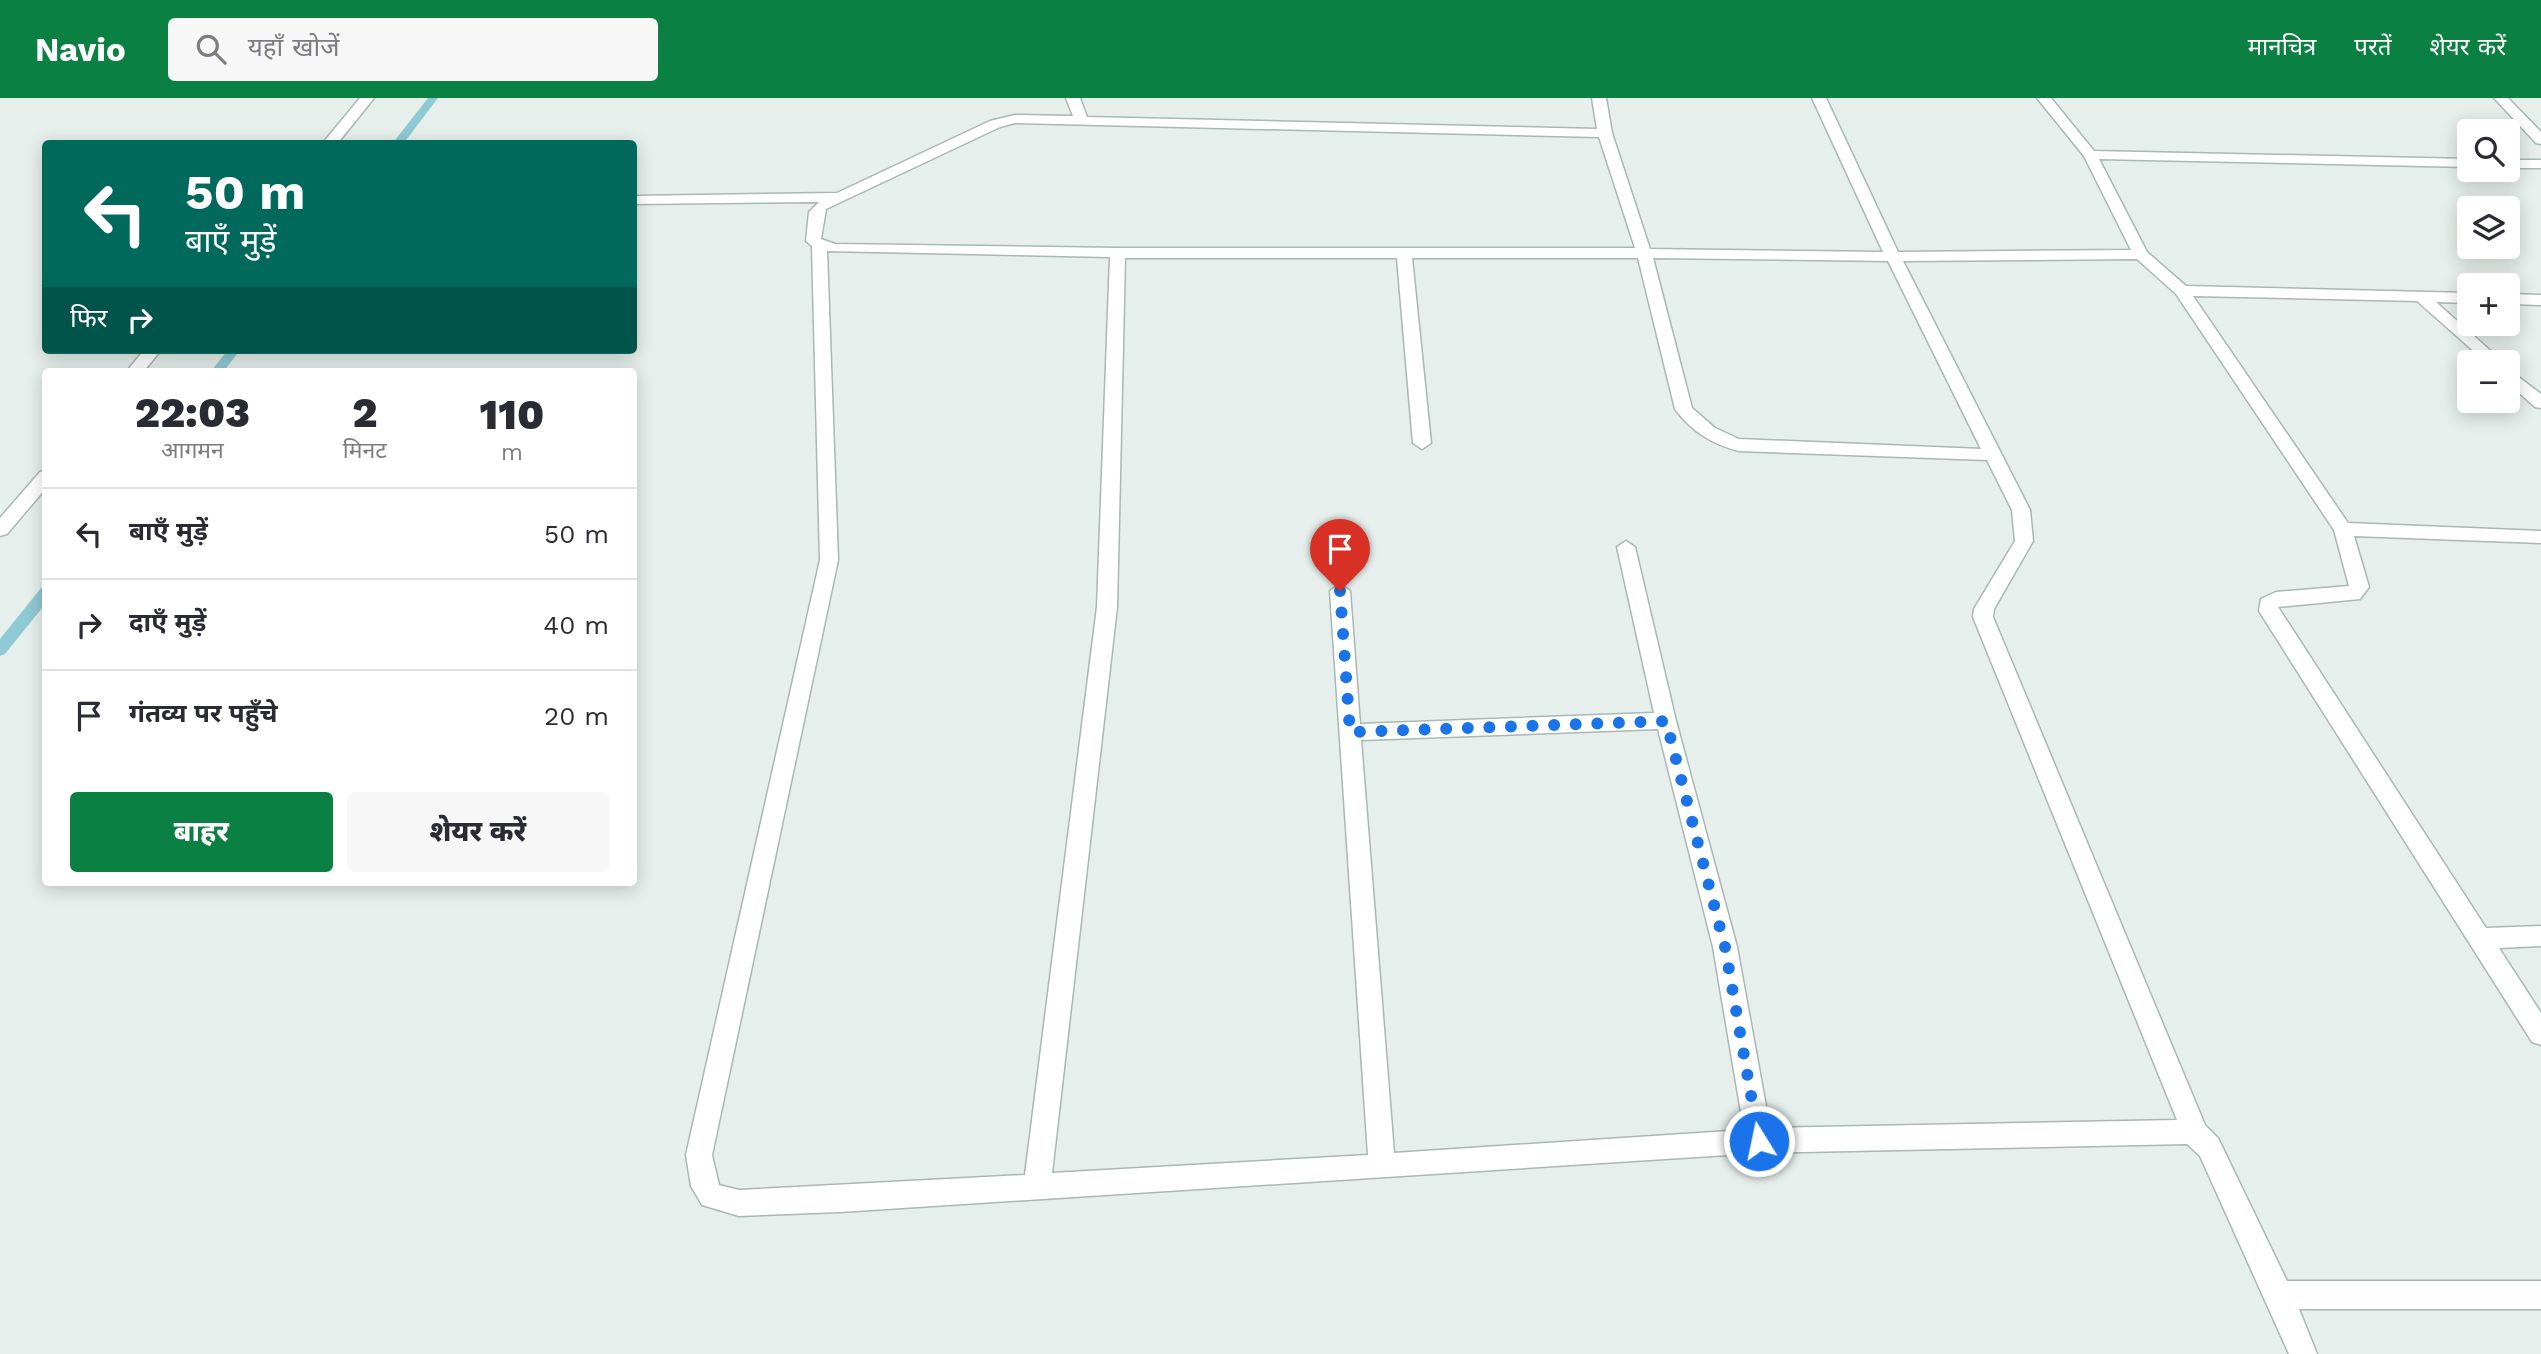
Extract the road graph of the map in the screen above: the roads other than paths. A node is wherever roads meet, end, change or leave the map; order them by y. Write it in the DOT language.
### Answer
graph roads {
  1 [pos="367,98"];
  2 [pos="1073,98"];
  3 [pos="1599,98"];
  4 [pos="1819,98"];
  5 [pos="2044,98"];
  6 [pos="2501,98"];
  7 [pos="1082,121"];
  8 [pos="1605,133"];
  9 [pos="2541,139"];
  10 [pos="332,140"];
  11 [pos="2090,155"];
  12 [pos="2457,163"];
  13 [pos="2520,164"];
  14 [pos="2541,164"];
  15 [pos="837,197"];
  16 [pos="637,200"];
  17 [pos="819,246"];
  18 [pos="1404,252"];
  19 [pos="1118,253"];
  20 [pos="1644,253"];
  21 [pos="2141,254"];
  22 [pos="1893,257"];
  23 [pos="2182,291"];
  24 [pos="2421,297"];
  25 [pos="2457,298"];
  26 [pos="2520,299"];
  27 [pos="2541,300"];
  28 [pos="2481,350"];
  29 [pos="150,354"];
  30 [pos="138,368"];
  31 [pos="2520,385"];
  32 [pos="2541,403"];
  33 [pos="1422,443"];
  34 [pos="1994,455"];
  35 [pos="42,481"];
  36 [pos="2343,529"];
  37 [pos="0,530"];
  38 [pos="2541,537"];
  39 [pos="1626,547"];
  40 [pos="1340,591"];
  41 [pos="1666,721"];
  42 [pos="1350,732"];
  43 [pos="2541,936"];
  44 [pos="2479,938"];
  45 [pos="2541,1034"];
  46 [pos="2196,1135"];
  47 [pos="1759,1141"];
  48 [pos="1382,1167"];
  49 [pos="1037,1188"];
  50 [pos="2279,1295"];
  51 [pos="2541,1295"];
  52 [pos="2303,1354"];
  1 -- 10 [label="street"];
  2 -- 7 [label="street"];
  3 -- 8 [label="street"];
  4 -- 22 [label="street"];
  5 -- 11 [label="street"];
  6 -- 9 [label="street"];
  7 -- 8 [label="street"];
  7 -- 15 [label="street"];
  8 -- 20 [label="street"];
  11 -- 12 [label="street"];
  11 -- 21 [label="street"];
  13 -- 14 [label="street"];
  15 -- 16 [label="street"];
  15 -- 17 [label="street"];
  17 -- 19 [label="street"];
  17 -- 49 [label="street"];
  18 -- 19 [label="street"];
  18 -- 20 [label="street"];
  18 -- 33 [label="street"];
  19 -- 49 [label="street"];
  20 -- 22 [label="street"];
  20 -- 34 [label="street"];
  21 -- 22 [label="street"];
  21 -- 23 [label="street"];
  22 -- 34 [label="street"];
  23 -- 24 [label="street"];
  23 -- 36 [label="street"];
  24 -- 25 [label="street"];
  24 -- 28 [label="street"];
  26 -- 27 [label="street"];
  29 -- 30 [label="street"];
  31 -- 32 [label="street"];
  34 -- 46 [label="street"];
  35 -- 37 [label="street"];
  36 -- 38 [label="street"];
  36 -- 44 [label="street"];
  39 -- 41 [label="street"];
  40 -- 42 [label="street"];
  41 -- 42 [label="street"];
  41 -- 47 [label="street"];
  42 -- 48 [label="street"];
  43 -- 44 [label="street"];
  44 -- 45 [label="street"];
  46 -- 47 [label="street"];
  46 -- 50 [label="street"];
  47 -- 48 [label="street"];
  48 -- 49 [label="street"];
  50 -- 51 [label="street"];
  50 -- 52 [label="street"];
}
